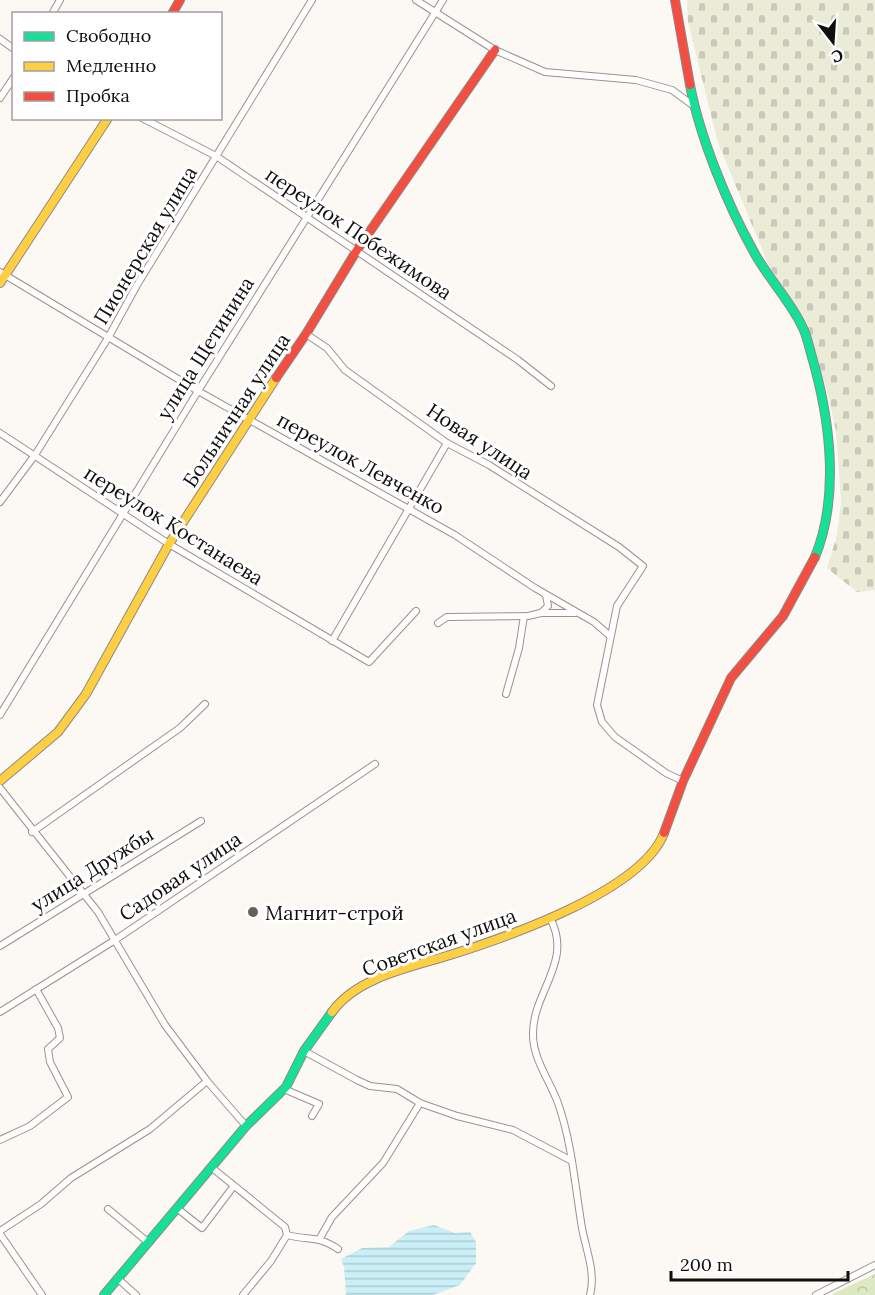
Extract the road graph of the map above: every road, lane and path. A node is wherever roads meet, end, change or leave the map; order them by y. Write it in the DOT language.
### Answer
graph roads {
  1 [pos="312,0"];
  2 [pos="416,0"];
  3 [pos="443,0"];
  4 [pos="675,0"];
  5 [pos="436,13"];
  6 [pos="495,50"];
  7 [pos="12,80"];
  8 [pos="0,98"];
  9 [pos="694,106"];
  10 [pos="107,120"];
  11 [pos="146,120"];
  12 [pos="216,156"];
  13 [pos="305,218"];
  14 [pos="357,250"];
  15 [pos="2,277"];
  16 [pos="306,334"];
  17 [pos="108,338"];
  18 [pos="551,386"];
  19 [pos="198,391"];
  20 [pos="247,419"];
  21 [pos="0,433"];
  22 [pos="447,443"];
  23 [pos="35,455"];
  24 [pos="0,502"];
  25 [pos="409,509"];
  26 [pos="122,514"];
  27 [pos="169,544"];
  28 [pos="545,594"];
  29 [pos="416,611"];
  30 [pos="541,613"];
  31 [pos="579,614"];
  32 [pos="524,616"];
  33 [pos="438,622"];
  34 [pos="609,635"];
  35 [pos="332,641"];
  36 [pos="506,694"];
  37 [pos="206,704"];
  38 [pos="0,715"];
  39 [pos="375,764"];
  40 [pos="0,781"];
  41 [pos="683,781"];
  42 [pos="0,788"];
  43 [pos="201,821"];
  44 [pos="32,832"];
  45 [pos="83,893"];
  46 [pos="550,918"];
  47 [pos="115,940"];
  48 [pos="0,946"];
  49 [pos="36,989"];
  50 [pos="0,1012"];
  51 [pos="304,1051"];
  52 [pos="207,1081"];
  53 [pos="284,1089"];
  54 [pos="420,1103"];
  55 [pos="312,1116"];
  56 [pos="246,1126"];
  57 [pos="0,1140"];
  58 [pos="570,1160"];
  59 [pos="212,1167"];
  60 [pos="233,1187"];
  61 [pos="108,1209"];
  62 [pos="178,1209"];
  63 [pos="0,1233"];
  64 [pos="287,1235"];
  65 [pos="320,1238"];
  66 [pos="149,1243"];
  67 [pos="338,1249"];
  68 [pos="875,1265"];
  69 [pos="117,1278"];
  70 [pos="42,1295"];
  71 [pos="104,1295"];
  72 [pos="136,1295"];
  73 [pos="243,1295"];
  74 [pos="590,1295"];
  75 [pos="816,1295"];
  1 -- 12 [label="street, Пионерская улица"];
  2 -- 5 [label="street"];
  3 -- 5 [label="street, улица Щетинина"];
  4 -- 9 [label="street, Советская улица"];
  5 -- 6 [label="street"];
  5 -- 13 [label="street, улица Щетинина"];
  6 -- 9 [label="street"];
  6 -- 14 [label="street, Больничная улица"];
  7 -- 8 [label="street"];
  9 -- 41 [label="street, Советская улица"];
  10 -- 15 [label="street"];
  11 -- 12 [label="street, переулок Побежимова"];
  12 -- 13 [label="street, переулок Побежимова"];
  12 -- 17 [label="street, Пионерская улица"];
  13 -- 14 [label="street, переулок Побежимова"];
  13 -- 19 [label="street, улица Щетинина"];
  14 -- 16 [label="street, Больничная улица"];
  14 -- 18 [label="street, переулок Побежимова"];
  15 -- 17 [label="street, переулок Левченко"];
  16 -- 20 [label="street, Больничная улица"];
  16 -- 22 [label="street, Новая улица"];
  17 -- 19 [label="street, переулок Левченко"];
  17 -- 23 [label="street, Пионерская улица"];
  19 -- 20 [label="street, переулок Левченко"];
  19 -- 26 [label="street, улица Щетинина"];
  20 -- 25 [label="street, переулок Левченко"];
  20 -- 27 [label="street, Больничная улица"];
  21 -- 23 [label="street, переулок Костанаева"];
  22 -- 25 [label="street"];
  22 -- 34 [label="street, Новая улица"];
  23 -- 24 [label="street, Пионерская улица"];
  23 -- 26 [label="street, переулок Костанаева"];
  25 -- 28 [label="street, переулок Левченко"];
  25 -- 35 [label="street"];
  26 -- 27 [label="street, переулок Костанаева"];
  26 -- 38 [label="street, улица Щетинина"];
  27 -- 35 [label="street, переулок Костанаева"];
  27 -- 40 [label="street, Больничная улица"];
  28 -- 30 [label="street"];
  28 -- 31 [label="street, переулок Левченко"];
  29 -- 35 [label="street, переулок Костанаева"];
  30 -- 31 [label="street"];
  30 -- 32 [label="street"];
  31 -- 34 [label="street, переулок Левченко"];
  32 -- 33 [label="street"];
  32 -- 36 [label="street"];
  34 -- 41 [label="street"];
  37 -- 44 [label="street"];
  39 -- 47 [label="street, Садовая улица"];
  41 -- 46 [label="street, Советская улица"];
  42 -- 44 [label="street"];
  43 -- 45 [label="street, улица Дружбы"];
  44 -- 45 [label="street"];
  45 -- 47 [label="street"];
  45 -- 48 [label="street, улица Дружбы"];
  46 -- 51 [label="street, Советская улица"];
  46 -- 58 [label="street"];
  47 -- 49 [label="street, Садовая улица"];
  47 -- 52 [label="street"];
  49 -- 50 [label="street, Садовая улица"];
  49 -- 57 [label="street"];
  51 -- 53 [label="street, Советская улица"];
  51 -- 54 [label="street"];
  52 -- 56 [label="street"];
  52 -- 63 [label="street"];
  53 -- 55 [label="street"];
  53 -- 56 [label="street, Советская улица"];
  54 -- 58 [label="street"];
  54 -- 65 [label="street"];
  56 -- 59 [label="street, Советская улица"];
  58 -- 74 [label="street"];
  59 -- 60 [label="street"];
  59 -- 62 [label="street, Советская улица"];
  60 -- 62 [label="street"];
  60 -- 64 [label="street"];
  61 -- 66 [label="street"];
  62 -- 66 [label="street, Советская улица"];
  63 -- 70 [label="street"];
  64 -- 65 [label="street"];
  64 -- 73 [label="street"];
  65 -- 67 [label="street"];
  66 -- 69 [label="street, Советская улица"];
  68 -- 75 [label="street"];
  69 -- 71 [label="street, Советская улица"];
  69 -- 72 [label="street"];
}
